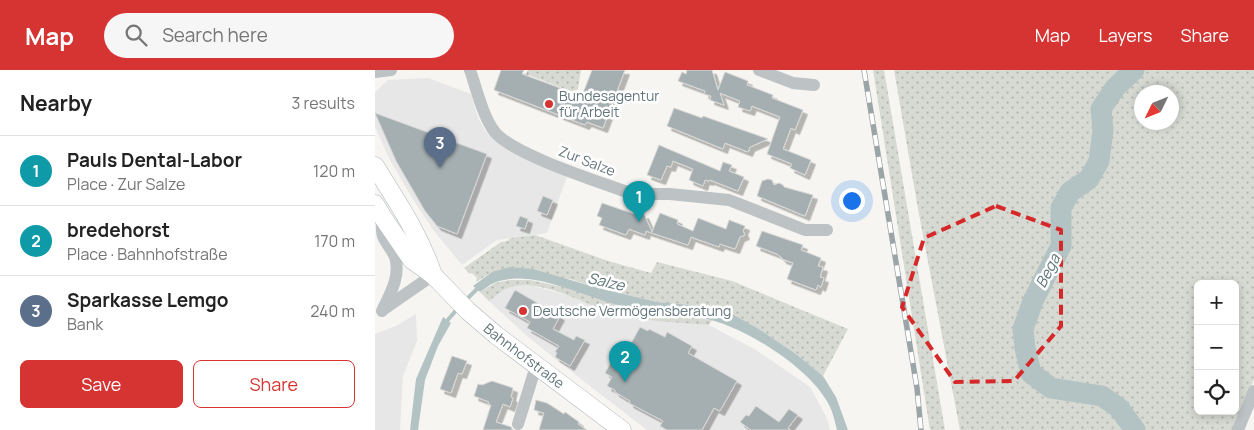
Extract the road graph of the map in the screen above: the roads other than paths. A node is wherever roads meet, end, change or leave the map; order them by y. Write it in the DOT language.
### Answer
graph roads {
  1 [pos="391,70"];
  2 [pos="470,70"];
  3 [pos="759,70"];
  4 [pos="375,72"];
  5 [pos="814,85"];
  6 [pos="375,166"];
  7 [pos="378,210"];
  8 [pos="827,230"];
  9 [pos="433,275"];
  10 [pos="379,312"];
  11 [pos="536,366"];
  12 [pos="1254,391"];
  13 [pos="518,424"];
  14 [pos="622,430"];
  15 [pos="1238,430"];
  1 -- 4 [label="street"];
  2 -- 8 [label="street, Zur Salze"];
  3 -- 5 [label="street"];
  6 -- 9 [label="main road"];
  7 -- 9 [label="main road, Bahnhofstraße"];
  7 -- 10 [label="street"];
  9 -- 10 [label="street"];
  9 -- 11 [label="main road, Bahnhofstraße"];
  11 -- 13 [label="street"];
  11 -- 14 [label="main road, Bahnhofstraße"];
  12 -- 15 [label="street"];
}
